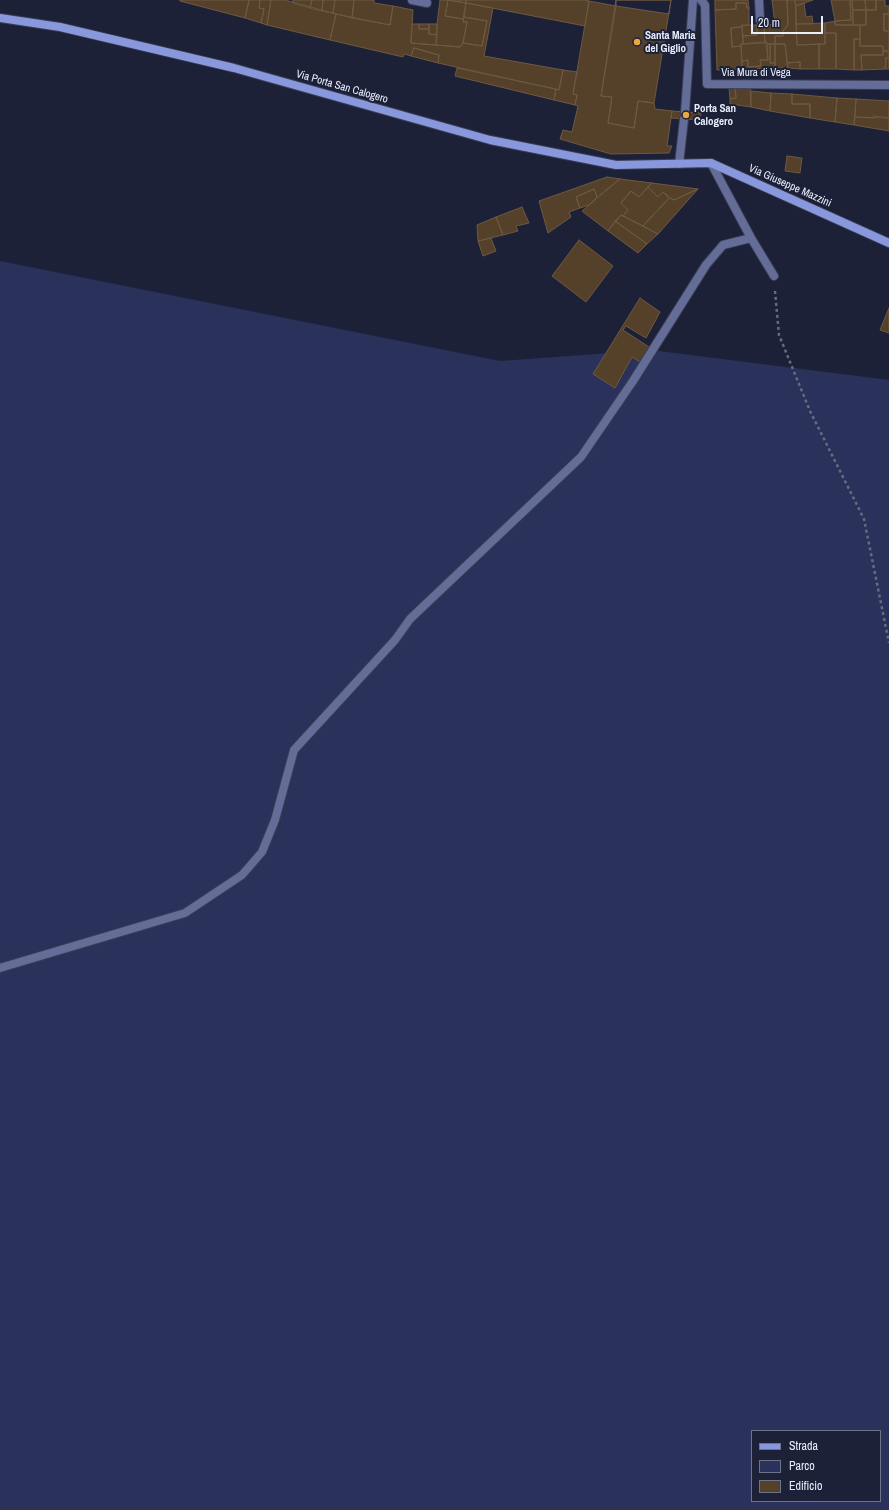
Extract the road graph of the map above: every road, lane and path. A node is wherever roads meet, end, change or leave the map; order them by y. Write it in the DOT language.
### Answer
graph roads {
  1 [pos="412,0"];
  2 [pos="693,0"];
  3 [pos="701,0"];
  4 [pos="759,0"];
  5 [pos="427,3"];
  6 [pos="0,18"];
  7 [pos="760,20"];
  8 [pos="889,85"];
  9 [pos="711,163"];
  10 [pos="679,164"];
  11 [pos="751,238"];
  12 [pos="889,243"];
  13 [pos="774,276"];
  14 [pos="889,643"];
  15 [pos="0,968"];
  1 -- 5 [label="street"];
  2 -- 10 [label="street"];
  3 -- 8 [label="street, Via Mura di Vega"];
  4 -- 7 [label="street"];
  6 -- 10 [label="street, Via Porta San Calogero"];
  9 -- 10 [label="street, Via Giuseppe Mazzini"];
  9 -- 11 [label="street"];
  9 -- 12 [label="street, Via Giuseppe Mazzini"];
  11 -- 13 [label="street"];
  11 -- 15 [label="street"];
  13 -- 14 [label="path"];
}
